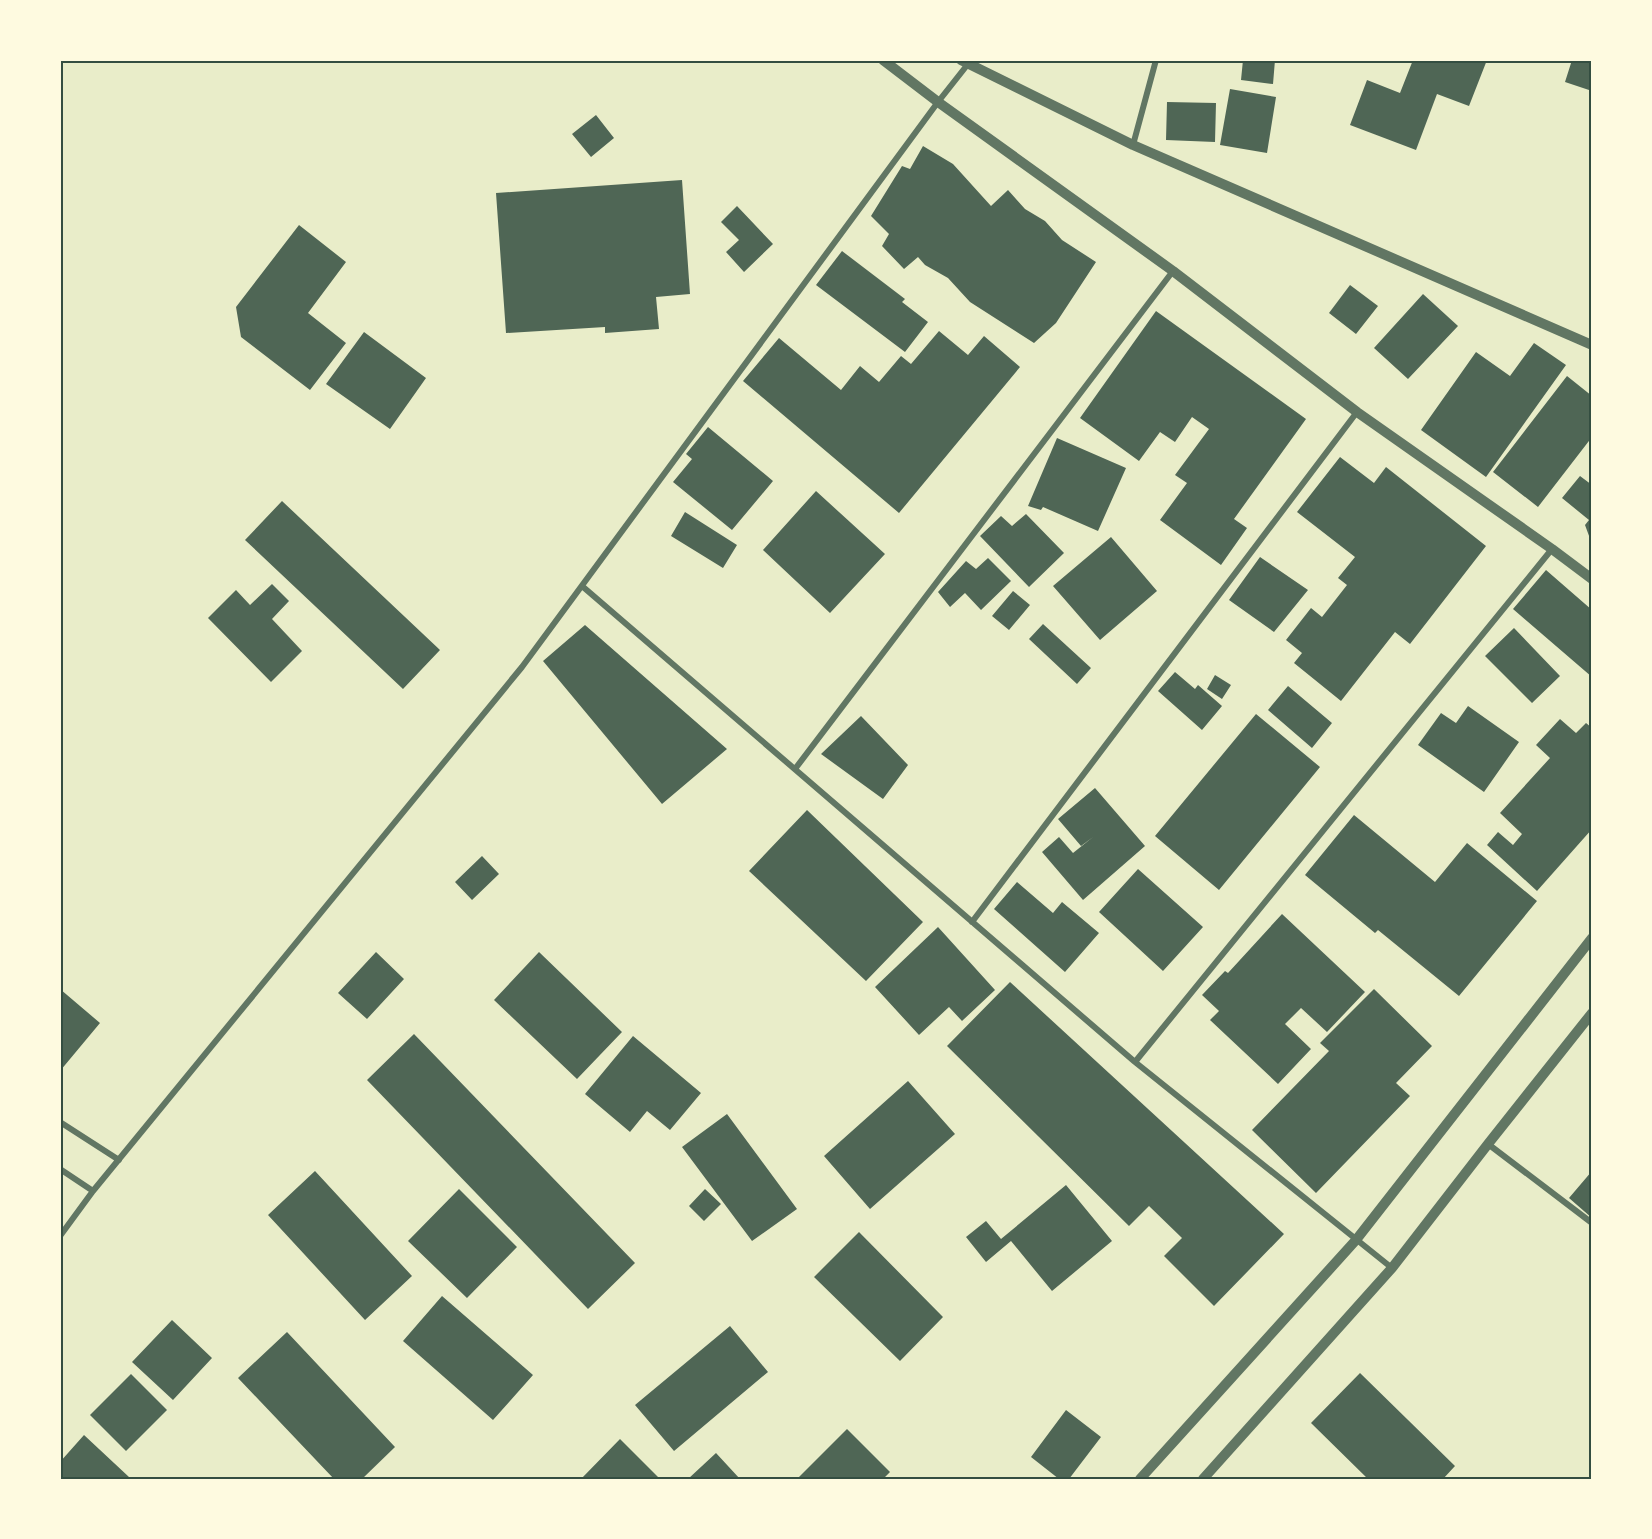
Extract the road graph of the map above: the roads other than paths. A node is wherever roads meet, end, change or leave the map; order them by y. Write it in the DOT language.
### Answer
graph roads {
  1 [pos="883,60"];
  2 [pos="1156,60"];
  3 [pos="965,62"];
  4 [pos="938,102"];
  5 [pos="1133,145"];
  6 [pos="1173,271"];
  7 [pos="1592,345"];
  8 [pos="1358,412"];
  9 [pos="1552,549"];
  10 [pos="1592,579"];
  11 [pos="582,586"];
  12 [pos="795,769"];
  13 [pos="972,922"];
  14 [pos="1592,938"];
  15 [pos="1592,1013"];
  16 [pos="1135,1062"];
  17 [pos="60,1122"];
  18 [pos="1488,1143"];
  19 [pos="119,1160"];
  20 [pos="60,1169"];
  21 [pos="93,1191"];
  22 [pos="1592,1223"];
  23 [pos="60,1236"];
  24 [pos="1356,1240"];
  25 [pos="1392,1268"];
  26 [pos="1140,1479"];
  27 [pos="1203,1479"];
  1 -- 4 [label="street"];
  2 -- 5 [label="street"];
  3 -- 4 [label="street"];
  3 -- 5 [label="street"];
  4 -- 6 [label="street"];
  4 -- 11 [label="street"];
  5 -- 7 [label="street"];
  6 -- 8 [label="street"];
  6 -- 12 [label="street"];
  8 -- 9 [label="street"];
  8 -- 13 [label="street"];
  9 -- 10 [label="street"];
  9 -- 16 [label="street"];
  11 -- 12 [label="street"];
  11 -- 19 [label="street"];
  12 -- 13 [label="street"];
  13 -- 16 [label="street"];
  14 -- 24 [label="street"];
  15 -- 18 [label="street"];
  16 -- 24 [label="street"];
  17 -- 19 [label="street"];
  18 -- 22 [label="street"];
  18 -- 25 [label="street"];
  19 -- 21 [label="street"];
  20 -- 21 [label="street"];
  21 -- 23 [label="street"];
  24 -- 25 [label="street"];
  24 -- 26 [label="street"];
  25 -- 27 [label="street"];
}
